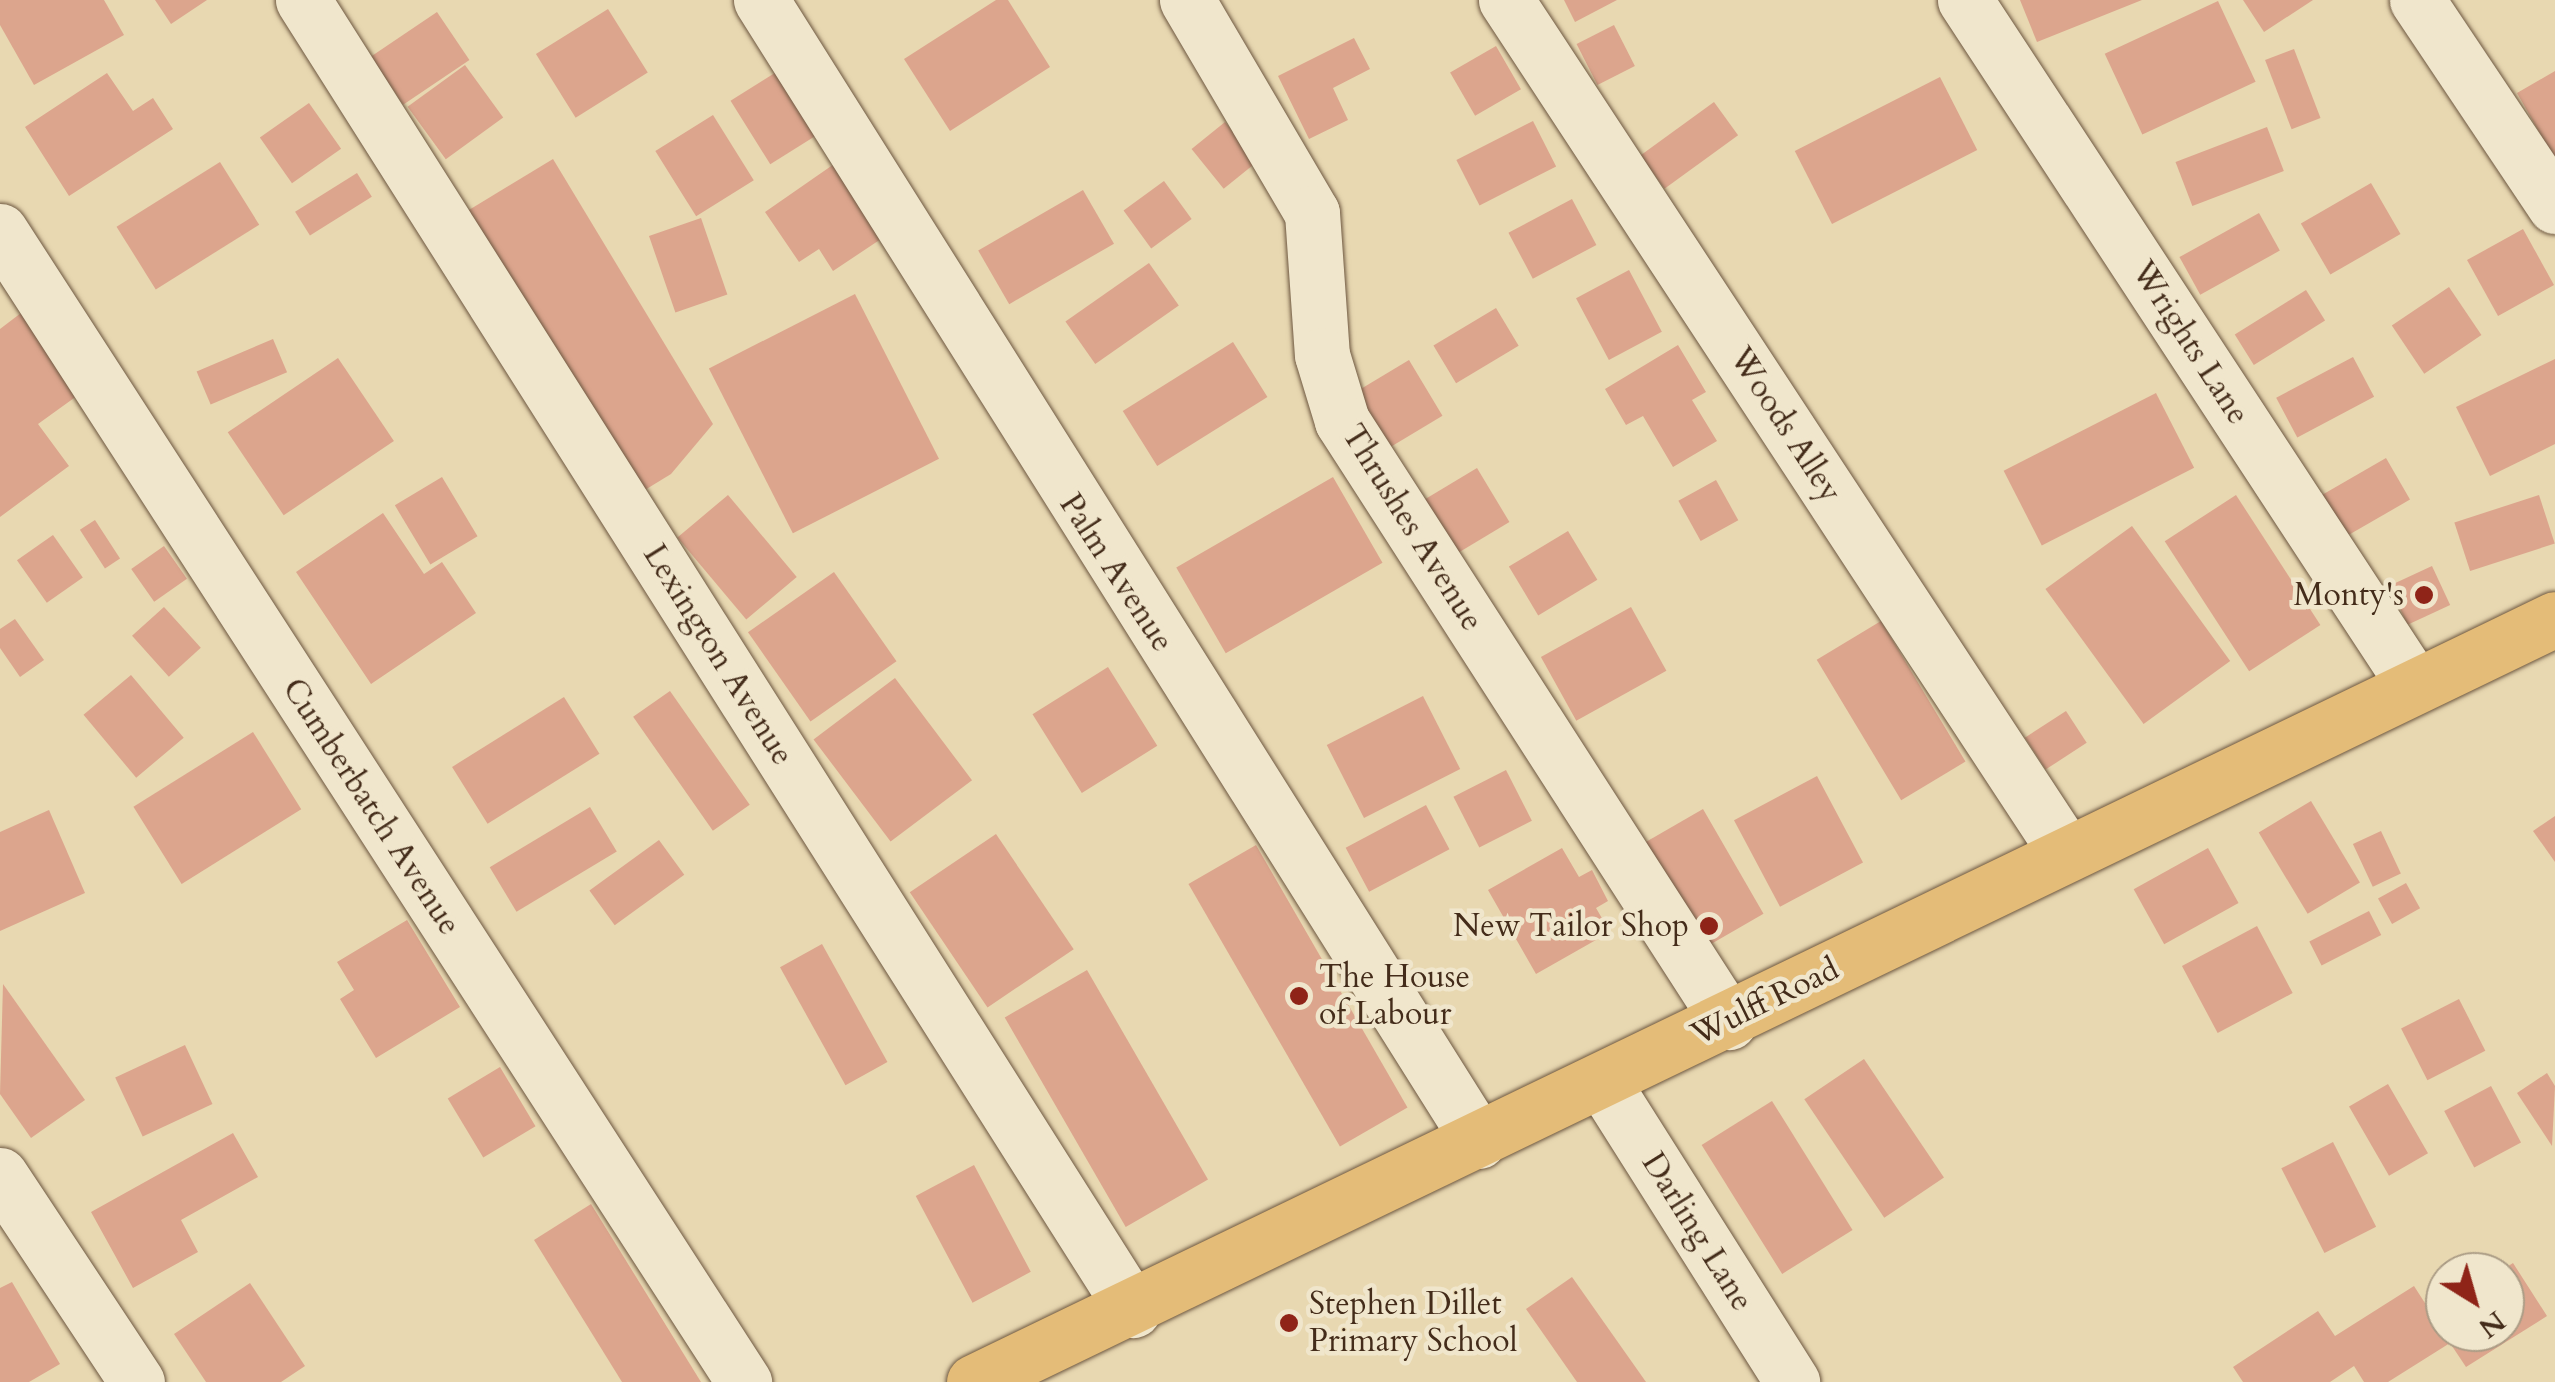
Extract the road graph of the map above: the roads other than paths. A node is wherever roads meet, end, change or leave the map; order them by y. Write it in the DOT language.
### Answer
graph roads {
  1 [pos="304,0"];
  2 [pos="761,0"];
  3 [pos="1187,0"];
  4 [pos="1506,0"];
  5 [pos="1965,0"];
  6 [pos="2417,0"];
  7 [pos="2555,206"];
  8 [pos="0,232"];
  9 [pos="2555,618"];
  10 [pos="2415,686"];
  11 [pos="2064,851"];
  12 [pos="1728,1022"];
  13 [pos="1602,1082"];
  14 [pos="1479,1141"];
  15 [pos="0,1176"];
  16 [pos="1134,1310"];
  17 [pos="137,1382"];
  18 [pos="744,1382"];
  19 [pos="974,1382"];
  20 [pos="1792,1382"];
  1 -- 16 [label="street, Lexington Avenue"];
  2 -- 14 [label="street, Palm Avenue"];
  3 -- 12 [label="street, Thrushes Avenue"];
  4 -- 11 [label="street, Woods Alley"];
  5 -- 10 [label="street, Wrights Lane"];
  6 -- 7 [label="street"];
  8 -- 18 [label="street, Cumberbatch Avenue"];
  9 -- 10 [label="main road, Wulff Road"];
  10 -- 11 [label="main road, Wulff Road"];
  11 -- 12 [label="main road, Wulff Road"];
  12 -- 13 [label="main road, Wulff Road"];
  13 -- 14 [label="main road, Wulff Road"];
  13 -- 20 [label="street, Darling Lane"];
  14 -- 16 [label="main road, Wulff Road"];
  15 -- 17 [label="street"];
  16 -- 19 [label="main road, Wulff Road"];
}
